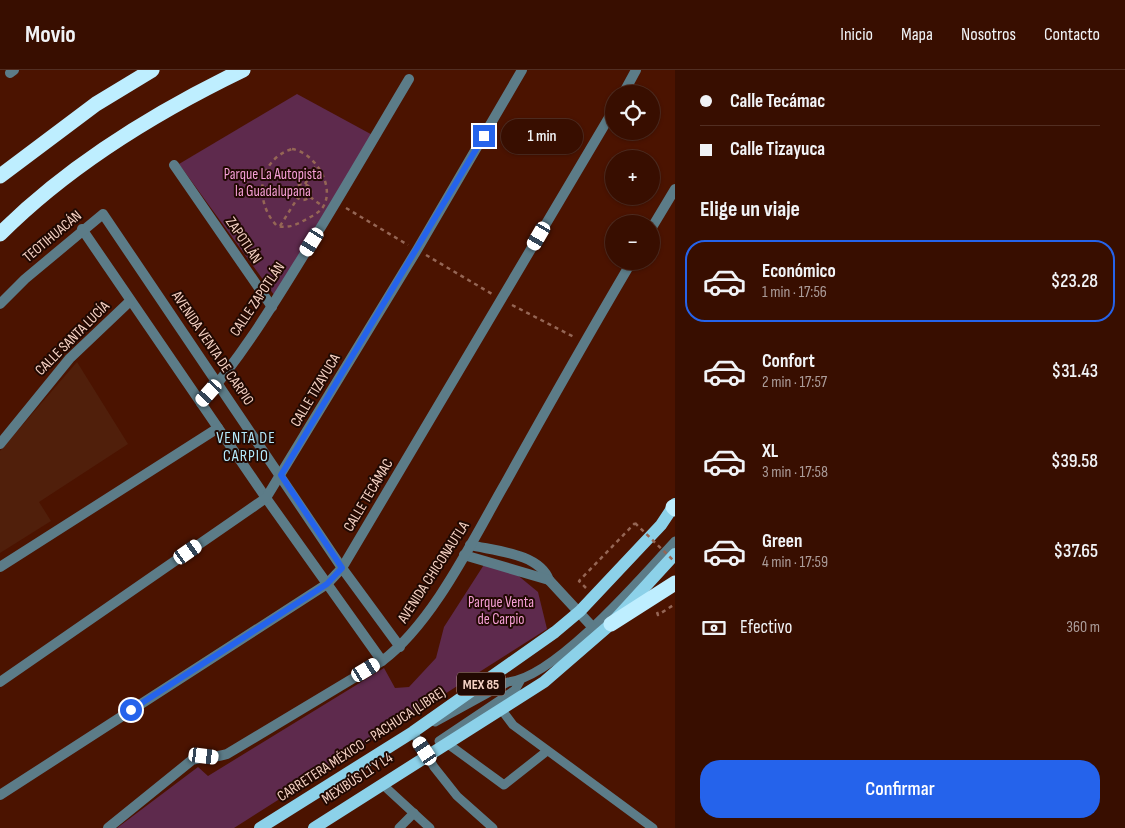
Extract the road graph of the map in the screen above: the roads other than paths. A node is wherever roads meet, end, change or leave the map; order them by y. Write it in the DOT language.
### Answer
graph roads {
  1 [pos="152,70"];
  2 [pos="243,70"];
  3 [pos="522,70"];
  4 [pos="636,70"];
  5 [pos="409,79"];
  6 [pos="628,85"];
  7 [pos="605,124"];
  8 [pos="174,165"];
  9 [pos="0,176"];
  10 [pos="675,189"];
  11 [pos="103,214"];
  12 [pos="659,215"];
  13 [pos="82,229"];
  14 [pos="0,234"];
  15 [pos="627,270"];
  16 [pos="130,301"];
  17 [pos="0,304"];
  18 [pos="272,307"];
  19 [pos="218,383"];
  20 [pos="201,402"];
  21 [pos="218,428"];
  22 [pos="0,444"];
  23 [pos="281,475"];
  24 [pos="266,498"];
  25 [pos="674,507"];
  26 [pos="675,541"];
  27 [pos="470,545"];
  28 [pos="675,554"];
  29 [pos="464,555"];
  30 [pos="0,567"];
  31 [pos="342,568"];
  32 [pos="549,580"];
  33 [pos="675,583"];
  34 [pos="327,584"];
  35 [pos="580,611"];
  36 [pos="601,628"];
  37 [pos="400,647"];
  38 [pos="382,661"];
  39 [pos="520,681"];
  40 [pos="0,682"];
  41 [pos="501,709"];
  42 [pos="414,733"];
  43 [pos="448,744"];
  44 [pos="547,751"];
  45 [pos="427,753"];
  46 [pos="382,784"];
  47 [pos="0,795"];
  48 [pos="414,814"];
  49 [pos="108,828"];
  50 [pos="260,828"];
  51 [pos="265,828"];
  52 [pos="304,828"];
  53 [pos="314,828"];
  54 [pos="399,828"];
  55 [pos="430,828"];
  56 [pos="492,828"];
  57 [pos="653,828"];
  1 -- 9 [label="highway"];
  2 -- 14 [label="highway"];
  3 -- 23 [label="street, CALLE TIZAYUCA"];
  4 -- 6 [label="street"];
  5 -- 18 [label="street, CALLE ZAPOTLÁN"];
  7 -- 31 [label="street, CALLE TECÁMAC"];
  8 -- 18 [label="street, ZAPOTLÁN"];
  10 -- 12 [label="street"];
  11 -- 13 [label="street, TEOTIHUACÁN"];
  11 -- 19 [label="street, AVENIDA VENTA DE CARPIO"];
  13 -- 16 [label="street"];
  13 -- 17 [label="street, TEOTIHUACÁN"];
  15 -- 27 [label="street, AVENIDA CHICONAUTLA"];
  16 -- 20 [label="street"];
  16 -- 22 [label="street, CALLE SANTA LUCÍA"];
  18 -- 19 [label="street, CALLE ZAPOTLÁN"];
  19 -- 20 [label="street, CALLE ZAPOTLÁN"];
  19 -- 23 [label="street, AVENIDA VENTA DE CARPIO"];
  20 -- 21 [label="street"];
  21 -- 24 [label="street"];
  21 -- 30 [label="street"];
  23 -- 24 [label="street, CALLE TIZAYUCA"];
  23 -- 31 [label="street, AVENIDA VENTA DE CARPIO"];
  24 -- 34 [label="street"];
  24 -- 40 [label="street, CALLE TIZAYUCA"];
  25 -- 35 [label="main road, CARRETERA MÉXICO - PACHUCA (LIBRE) / MEX 85"];
  26 -- 36 [label="lane, MEXIBÚS L1 Y L4"];
  27 -- 29 [label="street, AVENIDA CHICONAUTLA"];
  27 -- 32 [label="street"];
  28 -- 36 [label="main road, MEX 85"];
  29 -- 32 [label="street"];
  29 -- 37 [label="street, AVENIDA CHICONAUTLA"];
  31 -- 34 [label="street, CALLE TECÁMAC"];
  31 -- 37 [label="street, AVENIDA VENTA DE CARPIO"];
  32 -- 35 [label="street"];
  33 -- 36 [label="highway"];
  34 -- 38 [label="street"];
  34 -- 47 [label="street, CALLE TECÁMAC"];
  35 -- 36 [label="street"];
  35 -- 42 [label="main road, CARRETERA MÉXICO - PACHUCA (LIBRE) / MEX 85"];
  36 -- 39 [label="lane, MEXIBÚS L1 Y L4"];
  36 -- 41 [label="main road, MEX 85"];
  37 -- 38 [label="street, AVENIDA CHICONAUTLA"];
  38 -- 49 [label="street, AVENIDA CHICONAUTLA"];
  39 -- 42 [label="lane, MEXIBÚS L1 Y L4"];
  39 -- 45 [label="lane, MEXIBÚS L1 Y L4"];
  41 -- 43 [label="main road, MEX 85"];
  41 -- 44 [label="lane"];
  42 -- 45 [label="lane"];
  42 -- 50 [label="main road, CARRETERA MÉXICO - PACHUCA (LIBRE) / MEX 85"];
  42 -- 51 [label="lane, MEXIBÚS L1 Y L4"];
  43 -- 44 [label="lane"];
  43 -- 45 [label="main road, MEX 85"];
  44 -- 57 [label="lane"];
  45 -- 46 [label="main road, MEX 85"];
  45 -- 52 [label="lane, MEXIBÚS L1 Y L4"];
  45 -- 56 [label="lane"];
  46 -- 48 [label="lane"];
  46 -- 53 [label="main road, MEX 85"];
  48 -- 54 [label="lane"];
  48 -- 55 [label="lane"];
}
